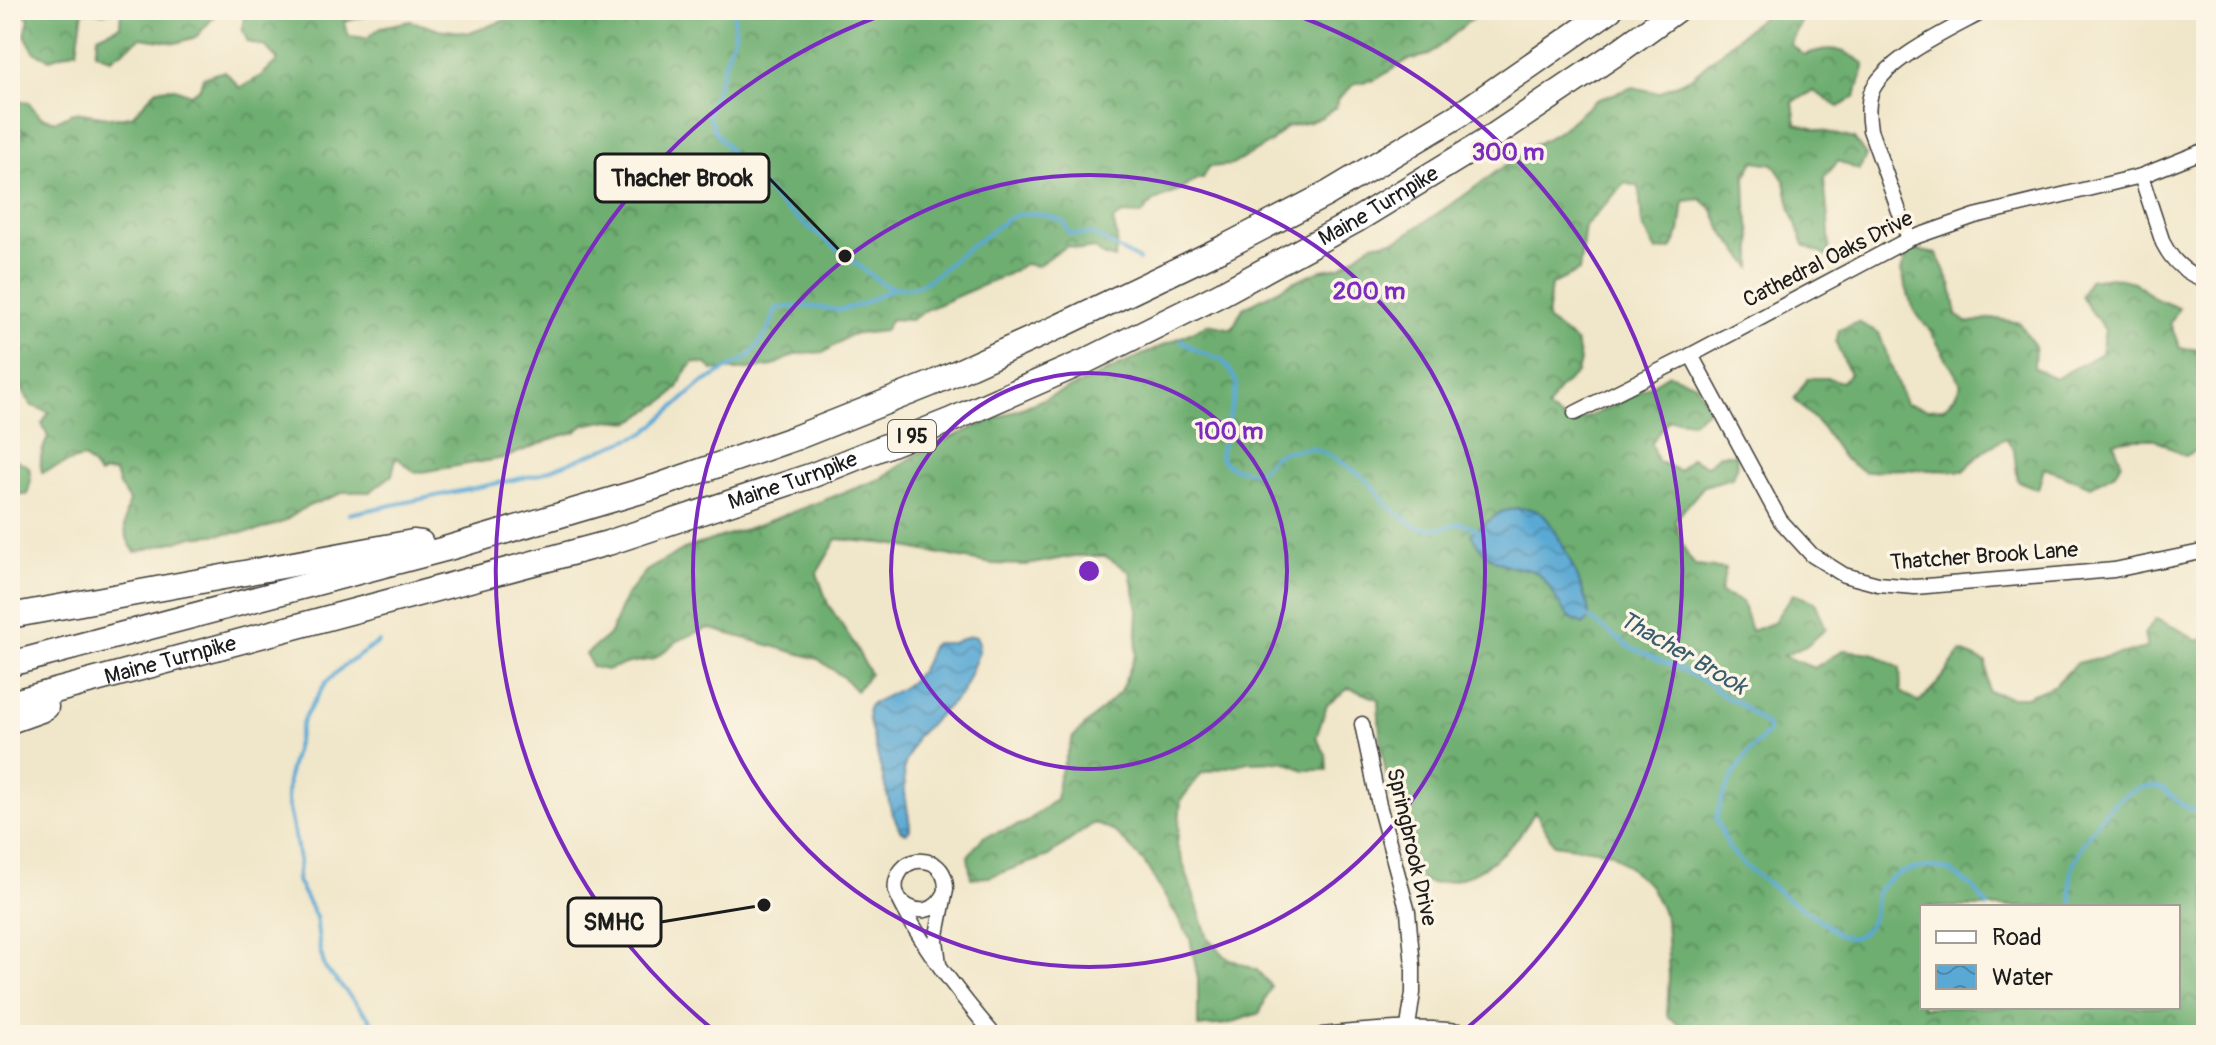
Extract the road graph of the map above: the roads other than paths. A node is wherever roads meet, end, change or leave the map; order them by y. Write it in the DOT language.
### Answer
graph roads {
  1 [pos="1610,10"];
  2 [pos="1676,10"];
  3 [pos="1986,10"];
  4 [pos="2206,150"];
  5 [pos="2141,176"];
  6 [pos="1909,239"];
  7 [pos="2206,280"];
  8 [pos="1691,355"];
  9 [pos="1575,413"];
  10 [pos="445,549"];
  11 [pos="2206,551"];
  12 [pos="10,616"];
  13 [pos="10,664"];
  14 [pos="73,686"];
  15 [pos="10,703"];
  16 [pos="10,721"];
  17 [pos="1362,724"];
  18 [pos="946,889"];
  19 [pos="902,903"];
  20 [pos="939,964"];
  21 [pos="1408,1027"];
  22 [pos="994,1035"];
  23 [pos="1322,1035"];
  24 [pos="1485,1035"];
  1 -- 10 [label="highway, Maine Turnpike / I 95"];
  2 -- 14 [label="highway, Maine Turnpike / I 95"];
  3 -- 6 [label="street"];
  4 -- 5 [label="street, Cathedral Oaks Drive"];
  5 -- 6 [label="street, Cathedral Oaks Drive"];
  5 -- 7 [label="street"];
  6 -- 8 [label="street, Cathedral Oaks Drive"];
  8 -- 9 [label="street, Cathedral Oaks Drive"];
  8 -- 11 [label="street, Thatcher Brook Lane"];
  10 -- 12 [label="highway"];
  10 -- 13 [label="highway, Maine Turnpike / I 95"];
  14 -- 15 [label="highway, Maine Turnpike / I 95"];
  14 -- 16 [label="highway"];
  17 -- 21 [label="street, Springbrook Drive"];
  18 -- 19 [label="street"];
  18 -- 19 [label="street"];
  18 -- 20 [label="street"];
  19 -- 20 [label="street"];
  20 -- 22 [label="street"];
  21 -- 23 [label="street"];
  21 -- 24 [label="street"];
}
